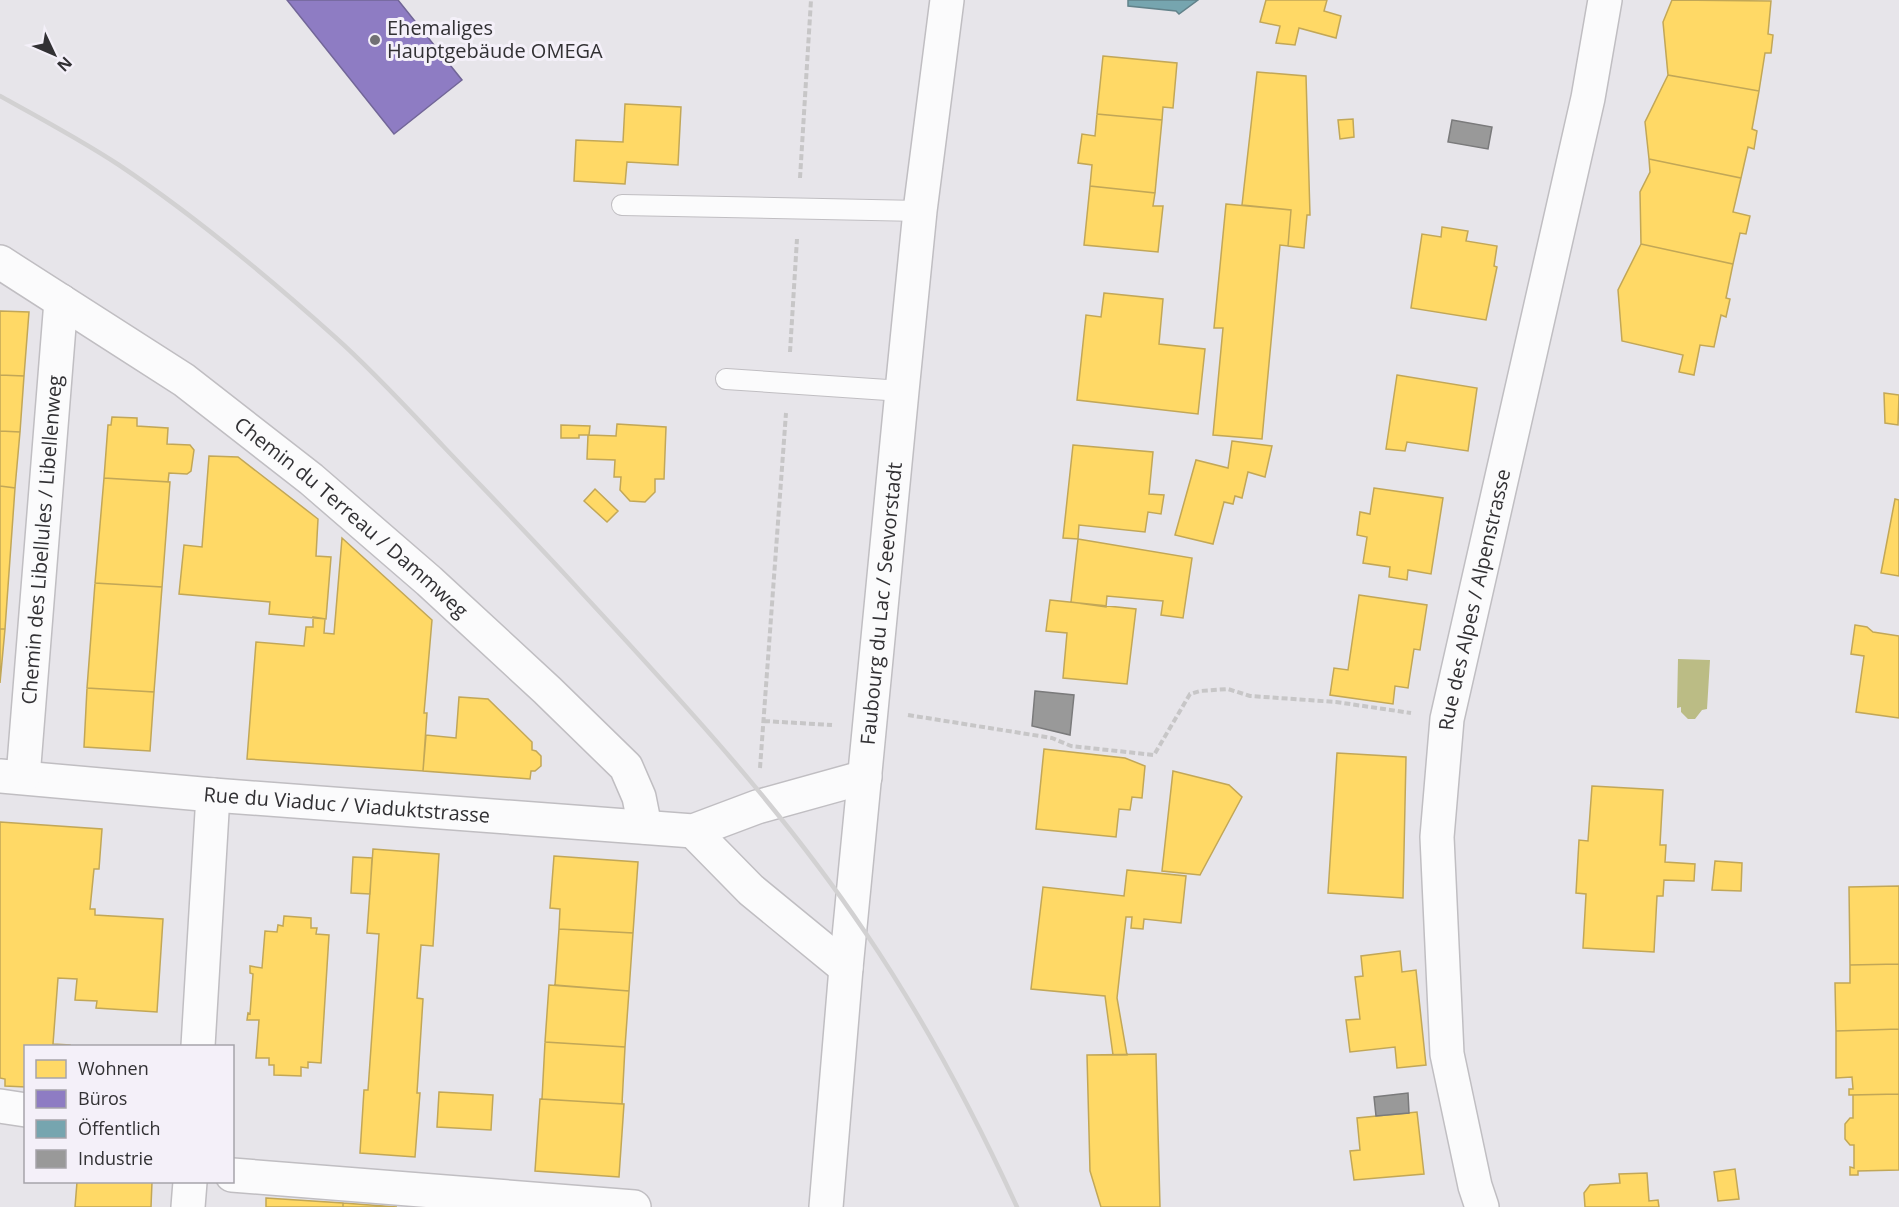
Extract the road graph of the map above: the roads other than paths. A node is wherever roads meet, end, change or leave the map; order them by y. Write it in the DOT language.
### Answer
graph roads {
  1 [pos="947,0"];
  2 [pos="1605,0"];
  3 [pos="622,205"];
  4 [pos="920,212"];
  5 [pos="0,262"];
  6 [pos="62,301"];
  7 [pos="726,379"];
  8 [pos="902,391"];
  9 [pos="12,776"];
  10 [pos="865,777"];
  11 [pos="213,795"];
  12 [pos="645,827"];
  13 [pos="693,831"];
  14 [pos="846,968"];
  15 [pos="198,1045"];
  16 [pos="0,1106"];
  17 [pos="24,1110"];
  18 [pos="234,1175"];
  19 [pos="190,1183"];
  20 [pos="435,1199"];
  21 [pos="188,1207"];
  22 [pos="634,1207"];
  23 [pos="826,1207"];
  24 [pos="1482,1207"];
  1 -- 4 [label="street, Faubourg du Lac / Seevorstadt"];
  2 -- 24 [label="street, Rue des Alpes / Alpenstrasse"];
  3 -- 4 [label="lane"];
  4 -- 8 [label="street, Faubourg du Lac / Seevorstadt"];
  5 -- 6 [label="street, Chemin du Terreau / Dammweg"];
  6 -- 9 [label="street, Chemin des Libellules / Libellenweg"];
  6 -- 12 [label="street, Chemin du Terreau / Dammweg"];
  7 -- 8 [label="lane"];
  8 -- 10 [label="street, Faubourg du Lac / Seevorstadt"];
  9 -- 11 [label="street, Rue du Viaduc / Viaduktstrasse"];
  10 -- 13 [label="street, Rue du Viaduc / Viaduktstrasse"];
  10 -- 14 [label="street, Faubourg du Lac / Seevorstadt"];
  11 -- 12 [label="street, Rue du Viaduc / Viaduktstrasse"];
  11 -- 15 [label="street"];
  12 -- 13 [label="street, Rue du Viaduc / Viaduktstrasse"];
  13 -- 14 [label="street"];
  14 -- 23 [label="street, Faubourg du Lac / Seevorstadt"];
  16 -- 17 [label="street"];
  18 -- 20 [label="street"];
  19 -- 21 [label="street"];
  20 -- 22 [label="street"];
}
